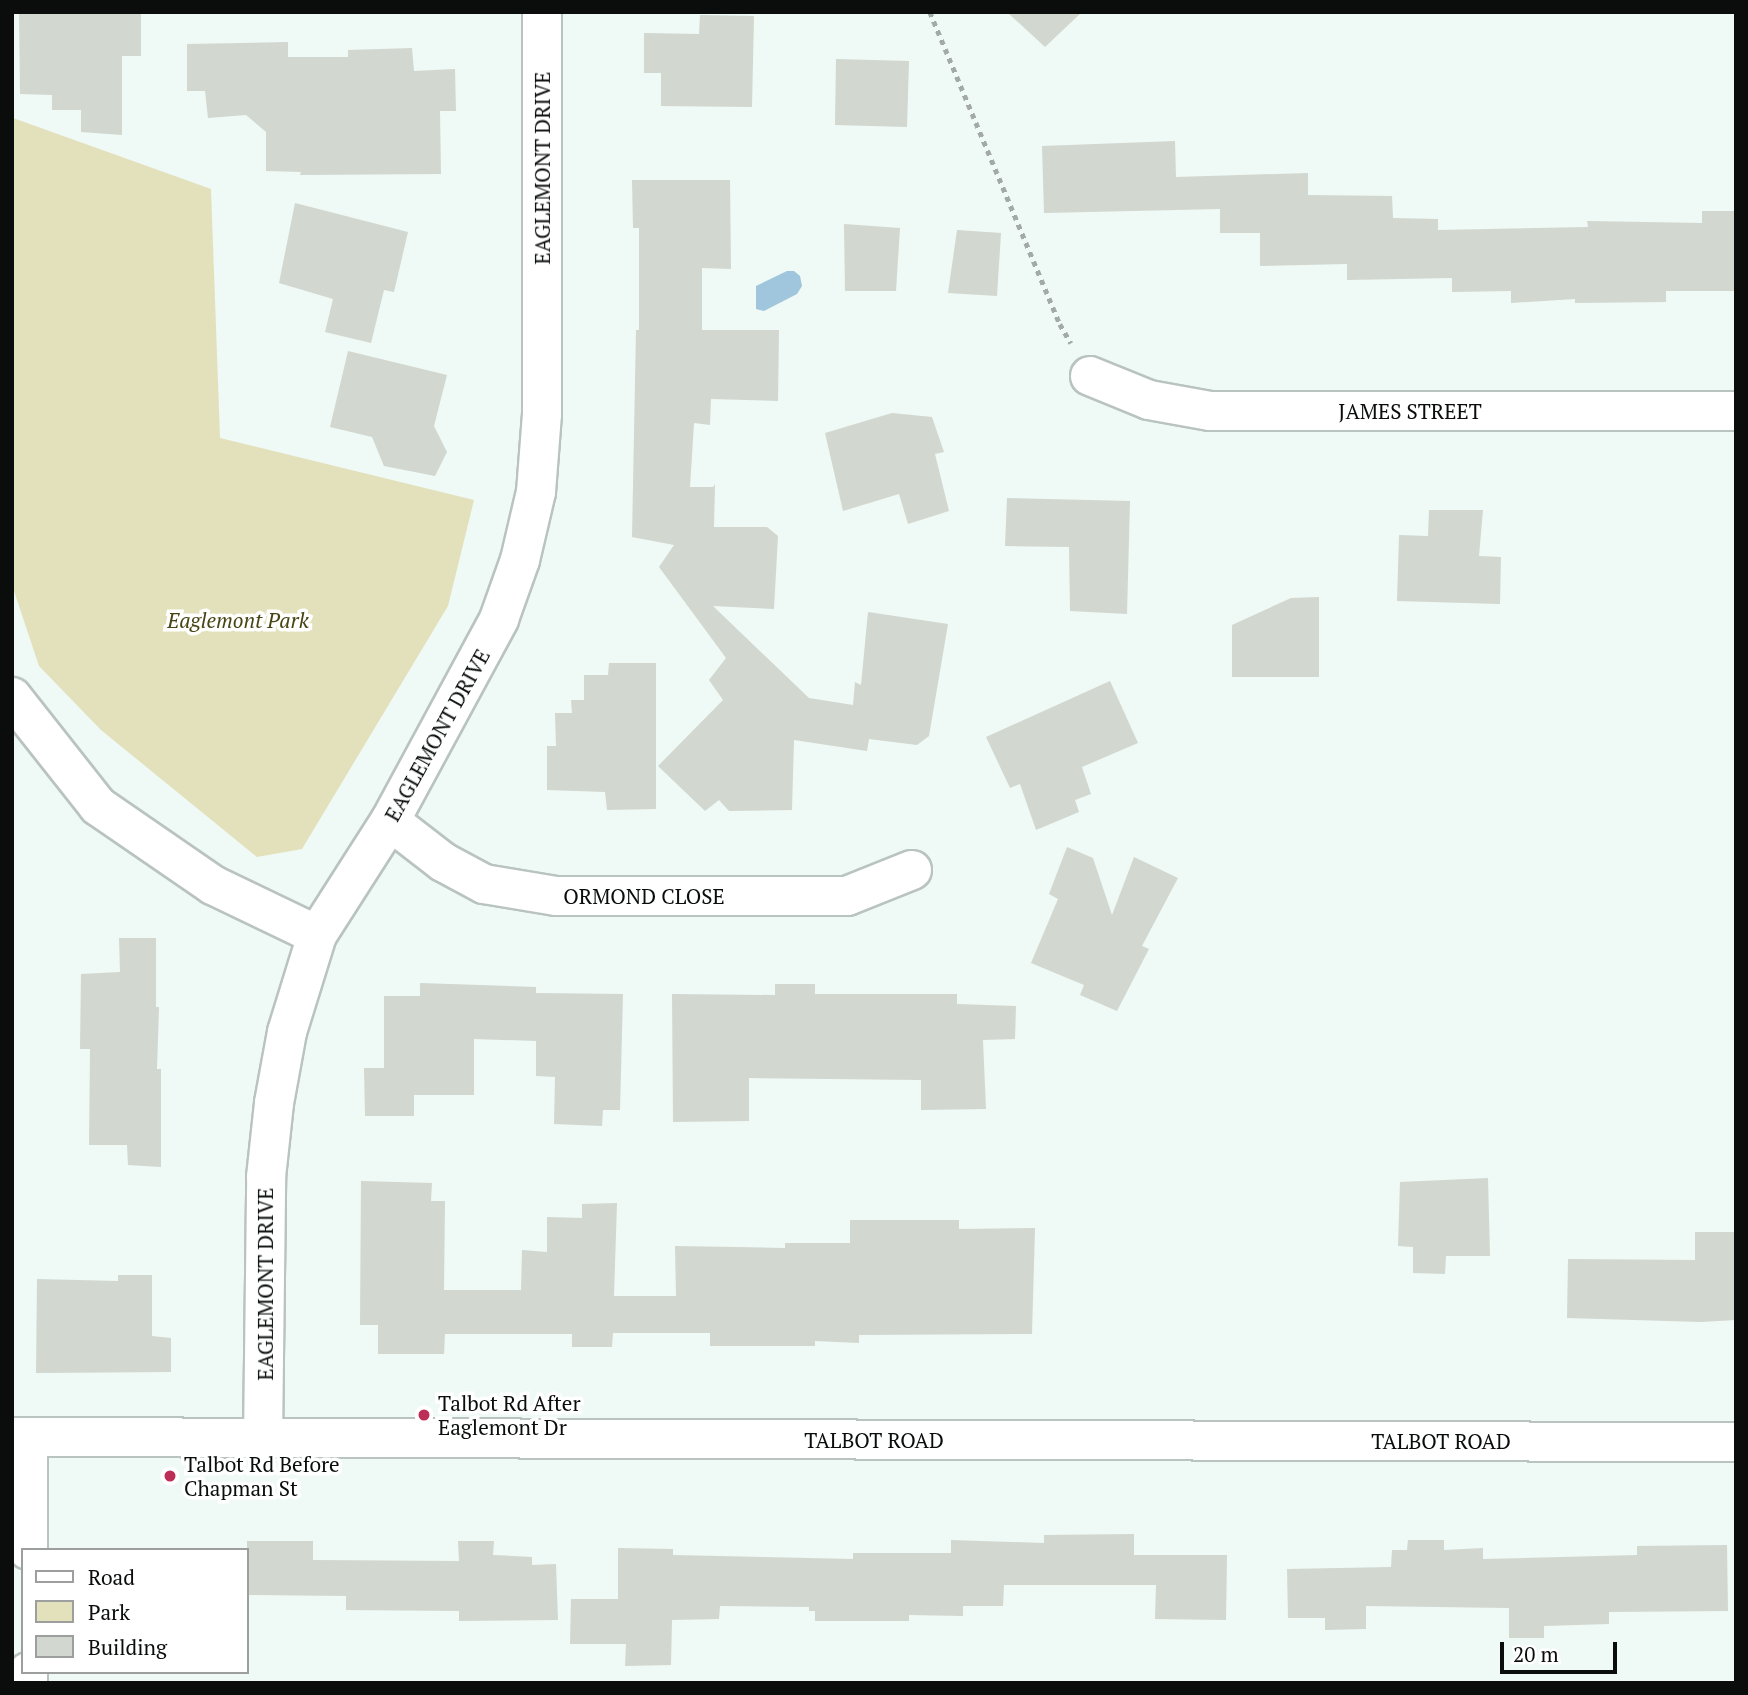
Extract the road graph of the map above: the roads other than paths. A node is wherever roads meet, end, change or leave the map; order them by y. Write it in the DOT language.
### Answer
graph roads {
  1 [pos="542,12"];
  2 [pos="1090,376"];
  3 [pos="1736,411"];
  4 [pos="12,696"];
  5 [pos="390,821"];
  6 [pos="912,870"];
  7 [pos="317,935"];
  8 [pos="20,1437"];
  9 [pos="263,1440"];
  10 [pos="1736,1442"];
  11 [pos="28,1548"];
  1 -- 5 [label="street, EAGLEMONT DRIVE"];
  2 -- 3 [label="street, JAMES STREET"];
  4 -- 7 [label="street"];
  5 -- 6 [label="street, ORMOND CLOSE"];
  5 -- 7 [label="street, EAGLEMONT DRIVE"];
  7 -- 9 [label="street, EAGLEMONT DRIVE"];
  8 -- 9 [label="street, TALBOT ROAD"];
  8 -- 11 [label="street"];
  9 -- 10 [label="street, TALBOT ROAD"];
}
